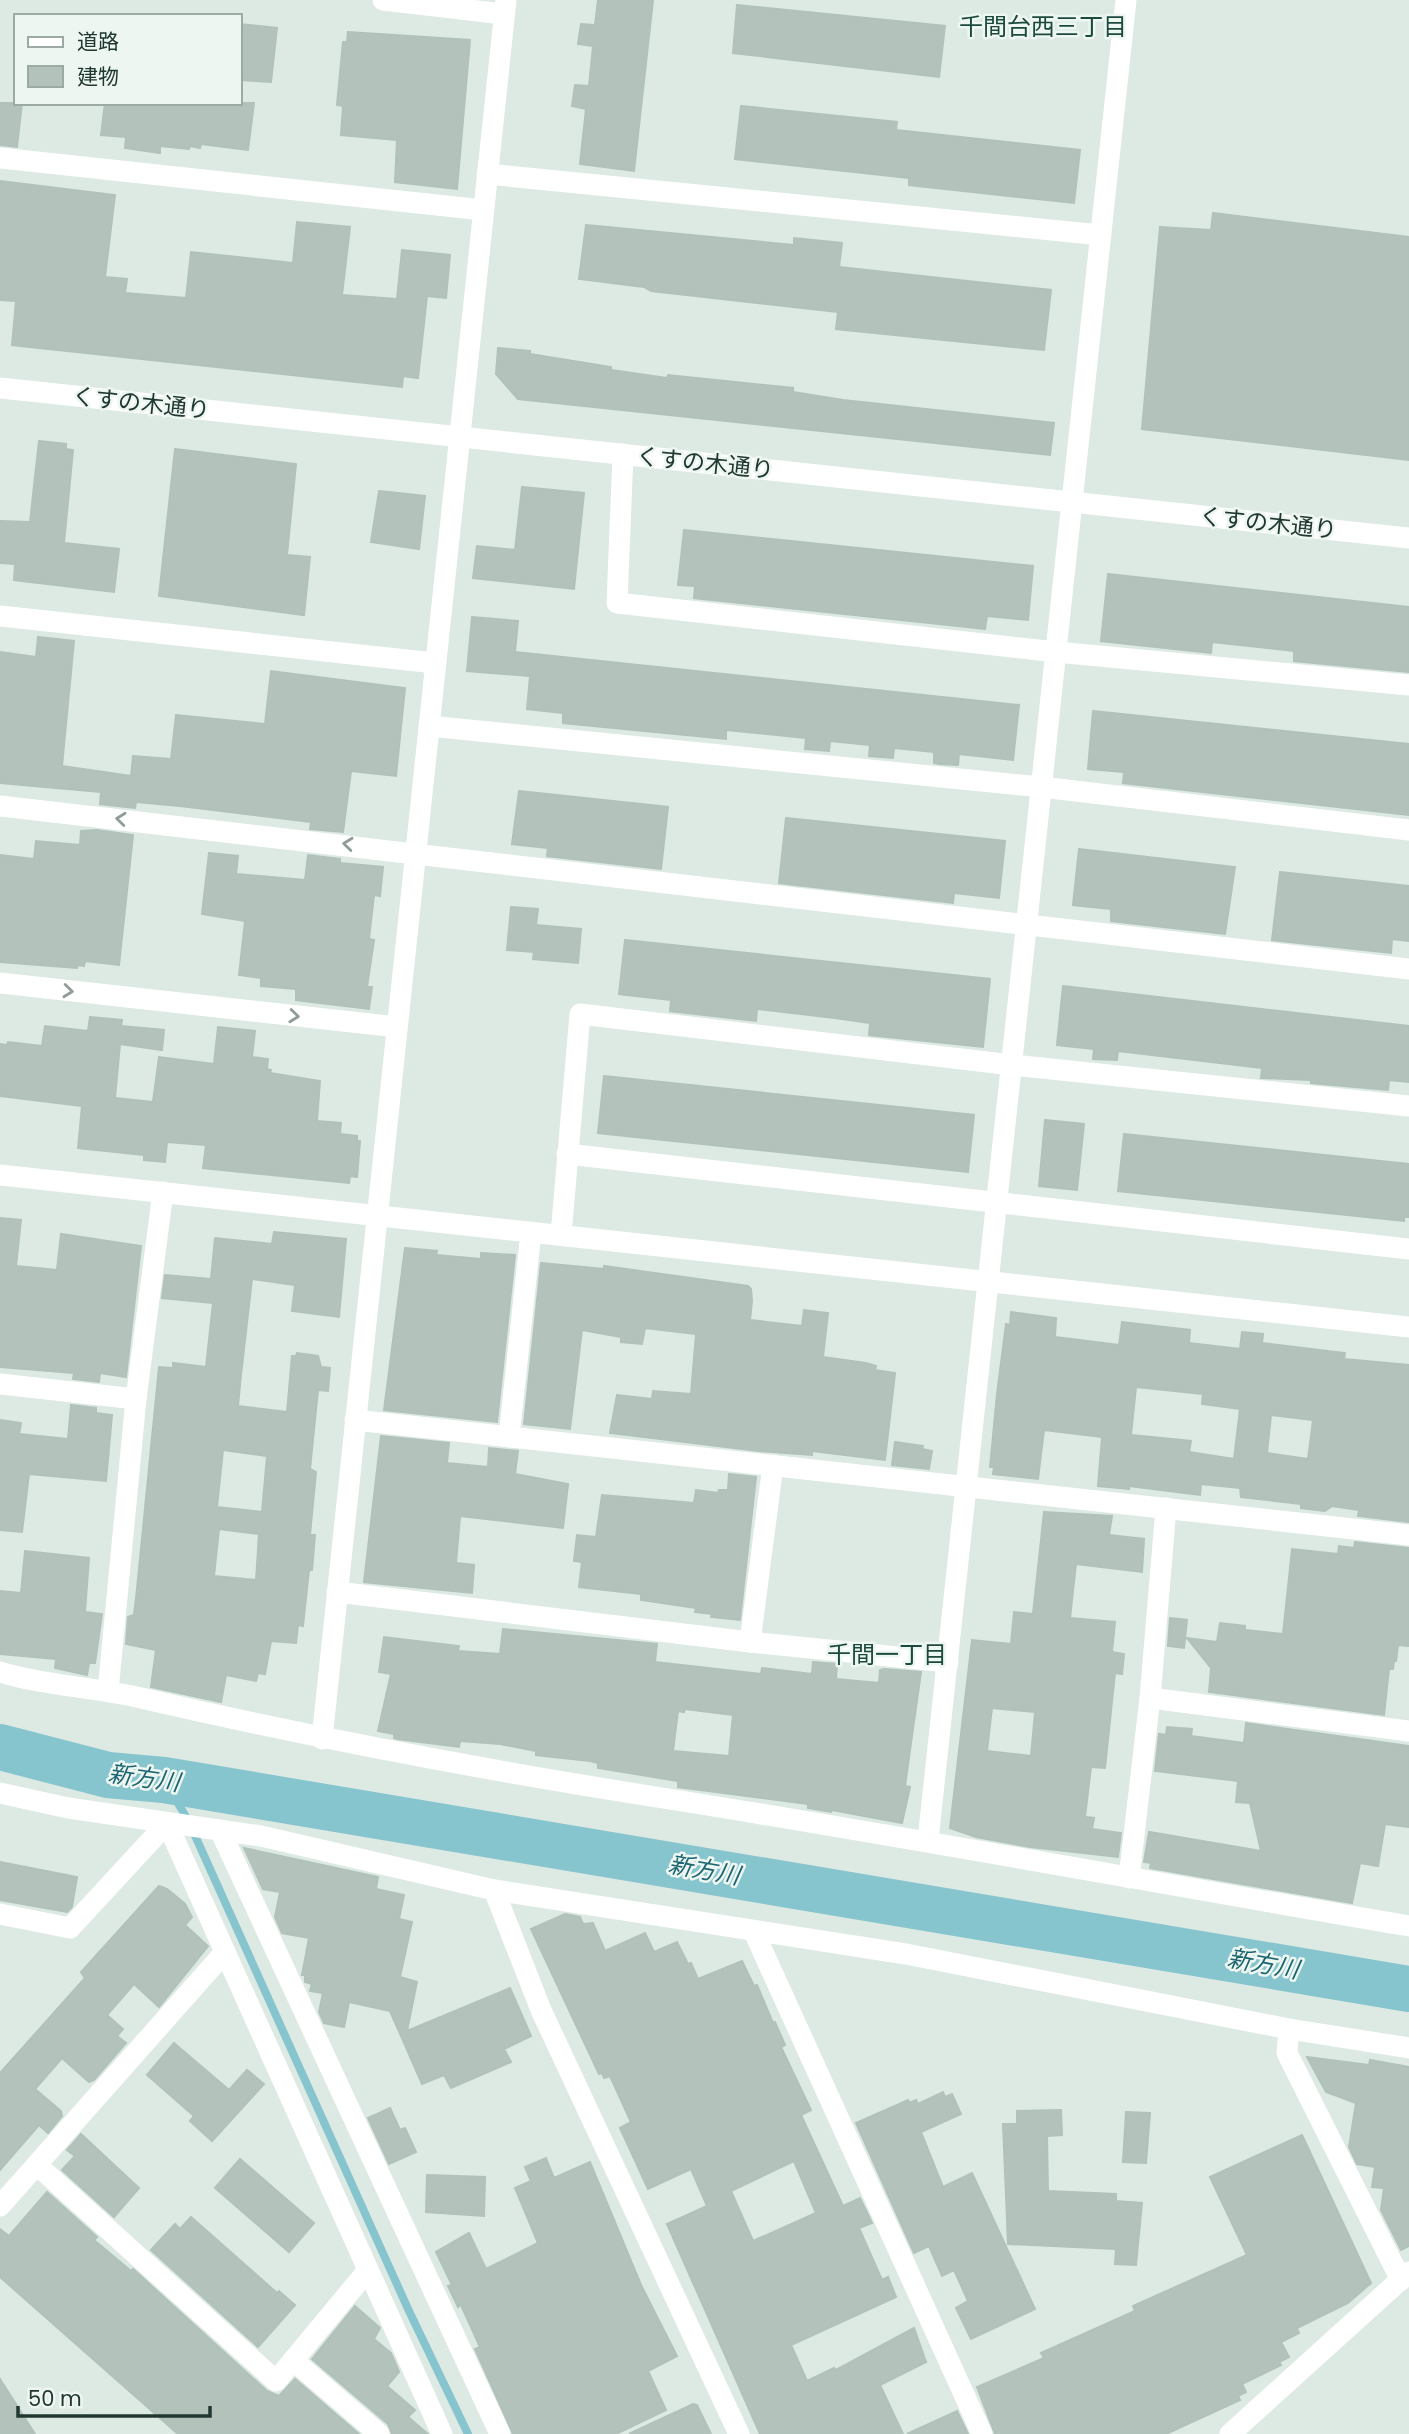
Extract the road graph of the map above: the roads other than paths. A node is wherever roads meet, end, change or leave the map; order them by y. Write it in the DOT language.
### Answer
graph roads {
  1 [pos="383,0"];
  2 [pos="1126,0"];
  3 [pos="505,7"];
  4 [pos="0,158"];
  5 [pos="487,174"];
  6 [pos="483,210"];
  7 [pos="1101,234"];
  8 [pos="0,388"];
  9 [pos="459,437"];
  10 [pos="623,454"];
  11 [pos="1072,502"];
  12 [pos="1409,538"];
  13 [pos="0,615"];
  14 [pos="1056,652"];
  15 [pos="435,663"];
  16 [pos="1409,685"];
  17 [pos="429,726"];
  18 [pos="1041,788"];
  19 [pos="0,806"];
  20 [pos="1409,830"];
  21 [pos="415,852"];
  22 [pos="1027,926"];
  23 [pos="1409,969"];
  24 [pos="0,983"];
  25 [pos="397,1027"];
  26 [pos="1012,1065"];
  27 [pos="1409,1106"];
  28 [pos="567,1154"];
  29 [pos="0,1175"];
  30 [pos="163,1192"];
  31 [pos="997,1204"];
  32 [pos="377,1215"];
  33 [pos="531,1232"];
  34 [pos="561,1235"];
  35 [pos="1409,1248"];
  36 [pos="989,1281"];
  37 [pos="1409,1327"];
  38 [pos="0,1384"];
  39 [pos="136,1399"];
  40 [pos="355,1420"];
  41 [pos="509,1437"];
  42 [pos="773,1465"];
  43 [pos="966,1486"];
  44 [pos="1166,1508"];
  45 [pos="1409,1535"];
  46 [pos="337,1592"];
  47 [pos="750,1642"];
  48 [pos="948,1662"];
  49 [pos="0,1672"];
  50 [pos="108,1690"];
  51 [pos="1150,1698"];
  52 [pos="1409,1731"];
  53 [pos="322,1739"];
  54 [pos="0,1793"];
  55 [pos="167,1823"];
  56 [pos="220,1830"];
  57 [pos="929,1840"];
  58 [pos="1129,1878"];
  59 [pos="494,1890"];
  60 [pos="0,1914"];
  61 [pos="1409,1926"];
  62 [pos="754,1932"];
  63 [pos="225,1952"];
  64 [pos="1289,2029"];
  65 [pos="1409,2048"];
  66 [pos="37,2165"];
  67 [pos="0,2206"];
  68 [pos="368,2270"];
  69 [pos="1405,2276"];
  70 [pos="293,2360"];
  71 [pos="379,2434"];
  72 [pos="442,2434"];
  73 [pos="500,2434"];
  74 [pos="739,2434"];
  75 [pos="982,2434"];
  76 [pos="1230,2434"];
  1 -- 3 [label="street"];
  2 -- 7 [label="street"];
  3 -- 5 [label="street"];
  4 -- 6 [label="street"];
  5 -- 6 [label="street"];
  5 -- 7 [label="street"];
  6 -- 9 [label="street"];
  7 -- 11 [label="street"];
  8 -- 9 [label="street, くすの木通り"];
  9 -- 10 [label="street, くすの木通り"];
  9 -- 15 [label="street"];
  10 -- 11 [label="street, くすの木通り"];
  10 -- 14 [label="street"];
  11 -- 12 [label="street, くすの木通り"];
  11 -- 14 [label="street"];
  13 -- 15 [label="street"];
  14 -- 16 [label="street"];
  14 -- 18 [label="street"];
  15 -- 17 [label="street"];
  17 -- 18 [label="street"];
  17 -- 21 [label="street"];
  18 -- 20 [label="street"];
  18 -- 22 [label="street"];
  21 -- 19 [label="street, one-way"];
  21 -- 22 [label="street"];
  21 -- 25 [label="street"];
  22 -- 23 [label="street"];
  22 -- 26 [label="street"];
  24 -- 25 [label="street, one-way"];
  25 -- 32 [label="street"];
  26 -- 27 [label="street"];
  26 -- 28 [label="street"];
  26 -- 31 [label="street"];
  28 -- 31 [label="street"];
  28 -- 34 [label="street"];
  29 -- 30 [label="street"];
  30 -- 32 [label="street"];
  30 -- 39 [label="street"];
  31 -- 35 [label="street"];
  31 -- 36 [label="street"];
  32 -- 33 [label="street"];
  32 -- 40 [label="street"];
  33 -- 34 [label="street"];
  33 -- 41 [label="street"];
  34 -- 36 [label="street"];
  36 -- 37 [label="street"];
  36 -- 43 [label="street"];
  38 -- 39 [label="street"];
  39 -- 50 [label="street"];
  40 -- 41 [label="street"];
  40 -- 46 [label="street"];
  41 -- 42 [label="street"];
  42 -- 43 [label="street"];
  42 -- 47 [label="street"];
  43 -- 44 [label="street"];
  43 -- 48 [label="street"];
  44 -- 45 [label="street"];
  44 -- 51 [label="street"];
  46 -- 47 [label="street"];
  46 -- 53 [label="street"];
  47 -- 48 [label="street"];
  48 -- 57 [label="street"];
  49 -- 50 [label="street"];
  50 -- 53 [label="street"];
  51 -- 52 [label="street"];
  51 -- 58 [label="street"];
  53 -- 57 [label="street"];
  54 -- 55 [label="street"];
  55 -- 56 [label="street"];
  55 -- 60 [label="street"];
  55 -- 63 [label="street"];
  56 -- 59 [label="street"];
  56 -- 73 [label="street"];
  57 -- 58 [label="street"];
  58 -- 61 [label="street"];
  59 -- 62 [label="street"];
  59 -- 74 [label="street"];
  62 -- 64 [label="street"];
  62 -- 75 [label="street"];
  63 -- 66 [label="street"];
  63 -- 68 [label="street"];
  64 -- 65 [label="street"];
  64 -- 69 [label="street"];
  66 -- 67 [label="street"];
  66 -- 70 [label="street"];
  68 -- 70 [label="street"];
  68 -- 72 [label="street"];
  69 -- 76 [label="street"];
  70 -- 71 [label="street"];
}
